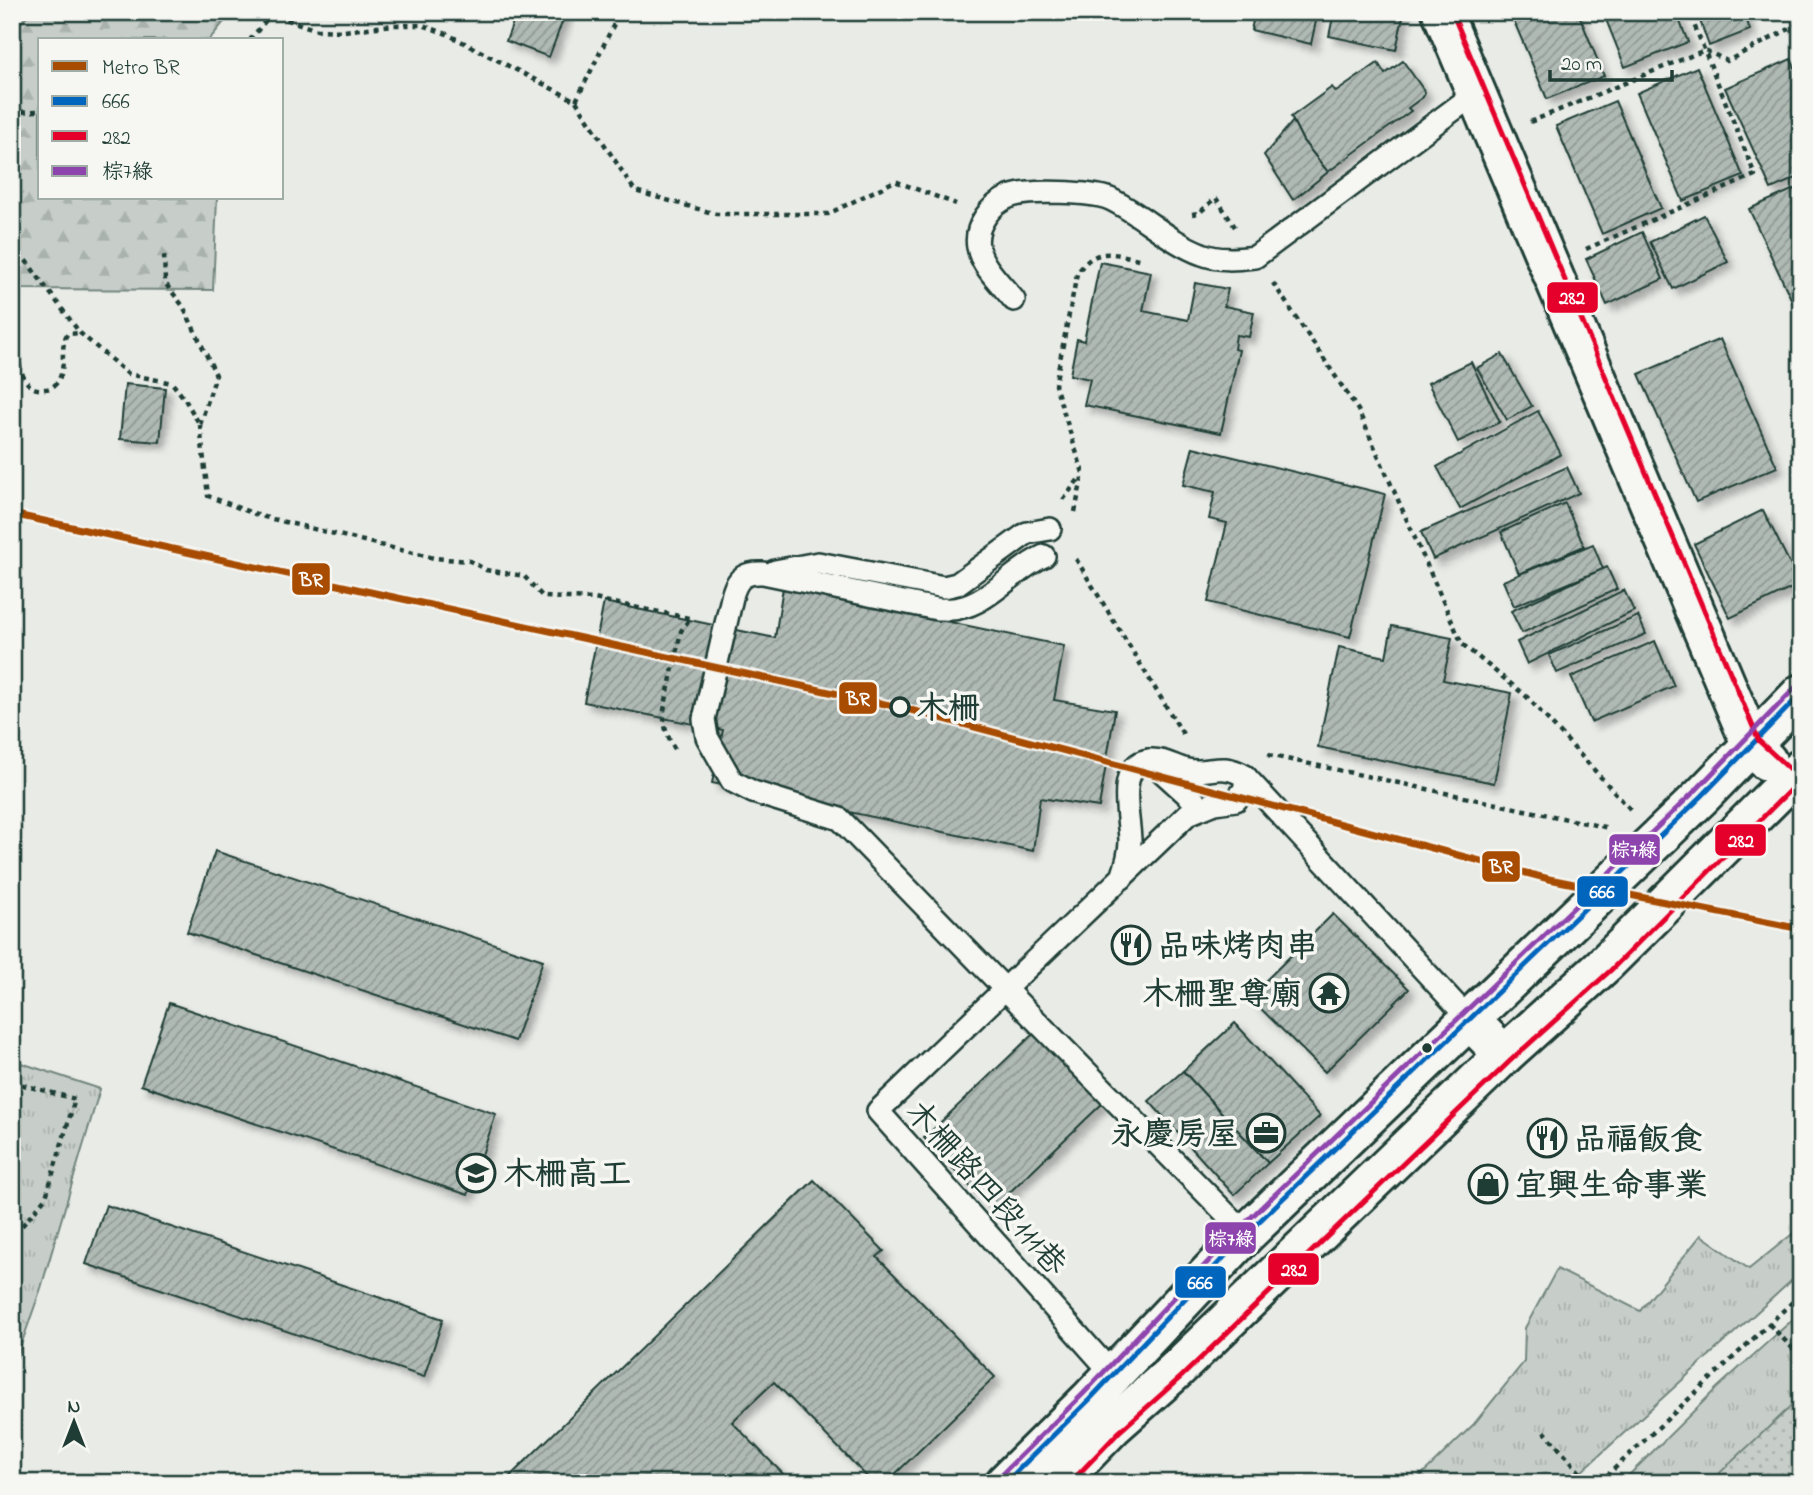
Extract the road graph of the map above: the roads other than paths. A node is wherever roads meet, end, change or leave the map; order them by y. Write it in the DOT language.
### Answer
graph roads {
  1 [pos="1442,12"];
  2 [pos="1476,93"];
  3 [pos="1014,300"];
  4 [pos="1050,529"];
  5 [pos="1044,556"];
  6 [pos="763,573"];
  7 [pos="1801,694"];
  8 [pos="1752,746"];
  9 [pos="1149,760"];
  10 [pos="1795,775"];
  11 [pos="1245,776"];
  12 [pos="1201,807"];
  13 [pos="1122,878"];
  14 [pos="1005,989"];
  15 [pos="1469,1019"];
  16 [pos="1504,1055"];
  17 [pos="1245,1234"];
  18 [pos="1113,1375"];
  19 [pos="1141,1402"];
  20 [pos="1005,1483"];
  21 [pos="1058,1483"];
  1 -- 2 [label="main road"];
  2 -- 3 [label="lane"];
  2 -- 8 [label="main road"];
  4 -- 6 [label="lane"];
  5 -- 6 [label="lane"];
  6 -- 14 [label="lane"];
  7 -- 8 [label="main road"];
  8 -- 10 [label="main road"];
  8 -- 15 [label="main road"];
  9 -- 11 [label="lane"];
  9 -- 12 [label="lane"];
  9 -- 13 [label="lane"];
  10 -- 16 [label="main road"];
  11 -- 12 [label="lane"];
  11 -- 15 [label="lane"];
  12 -- 13 [label="lane"];
  13 -- 14 [label="lane"];
  14 -- 17 [label="lane"];
  14 -- 18 [label="lane, 木柵路四段111巷"];
  15 -- 16 [label="main road"];
  15 -- 17 [label="main road"];
  16 -- 19 [label="main road"];
  17 -- 18 [label="main road"];
  18 -- 19 [label="lane, 木柵路四段111巷"];
  18 -- 20 [label="main road"];
  19 -- 21 [label="main road"];
}
